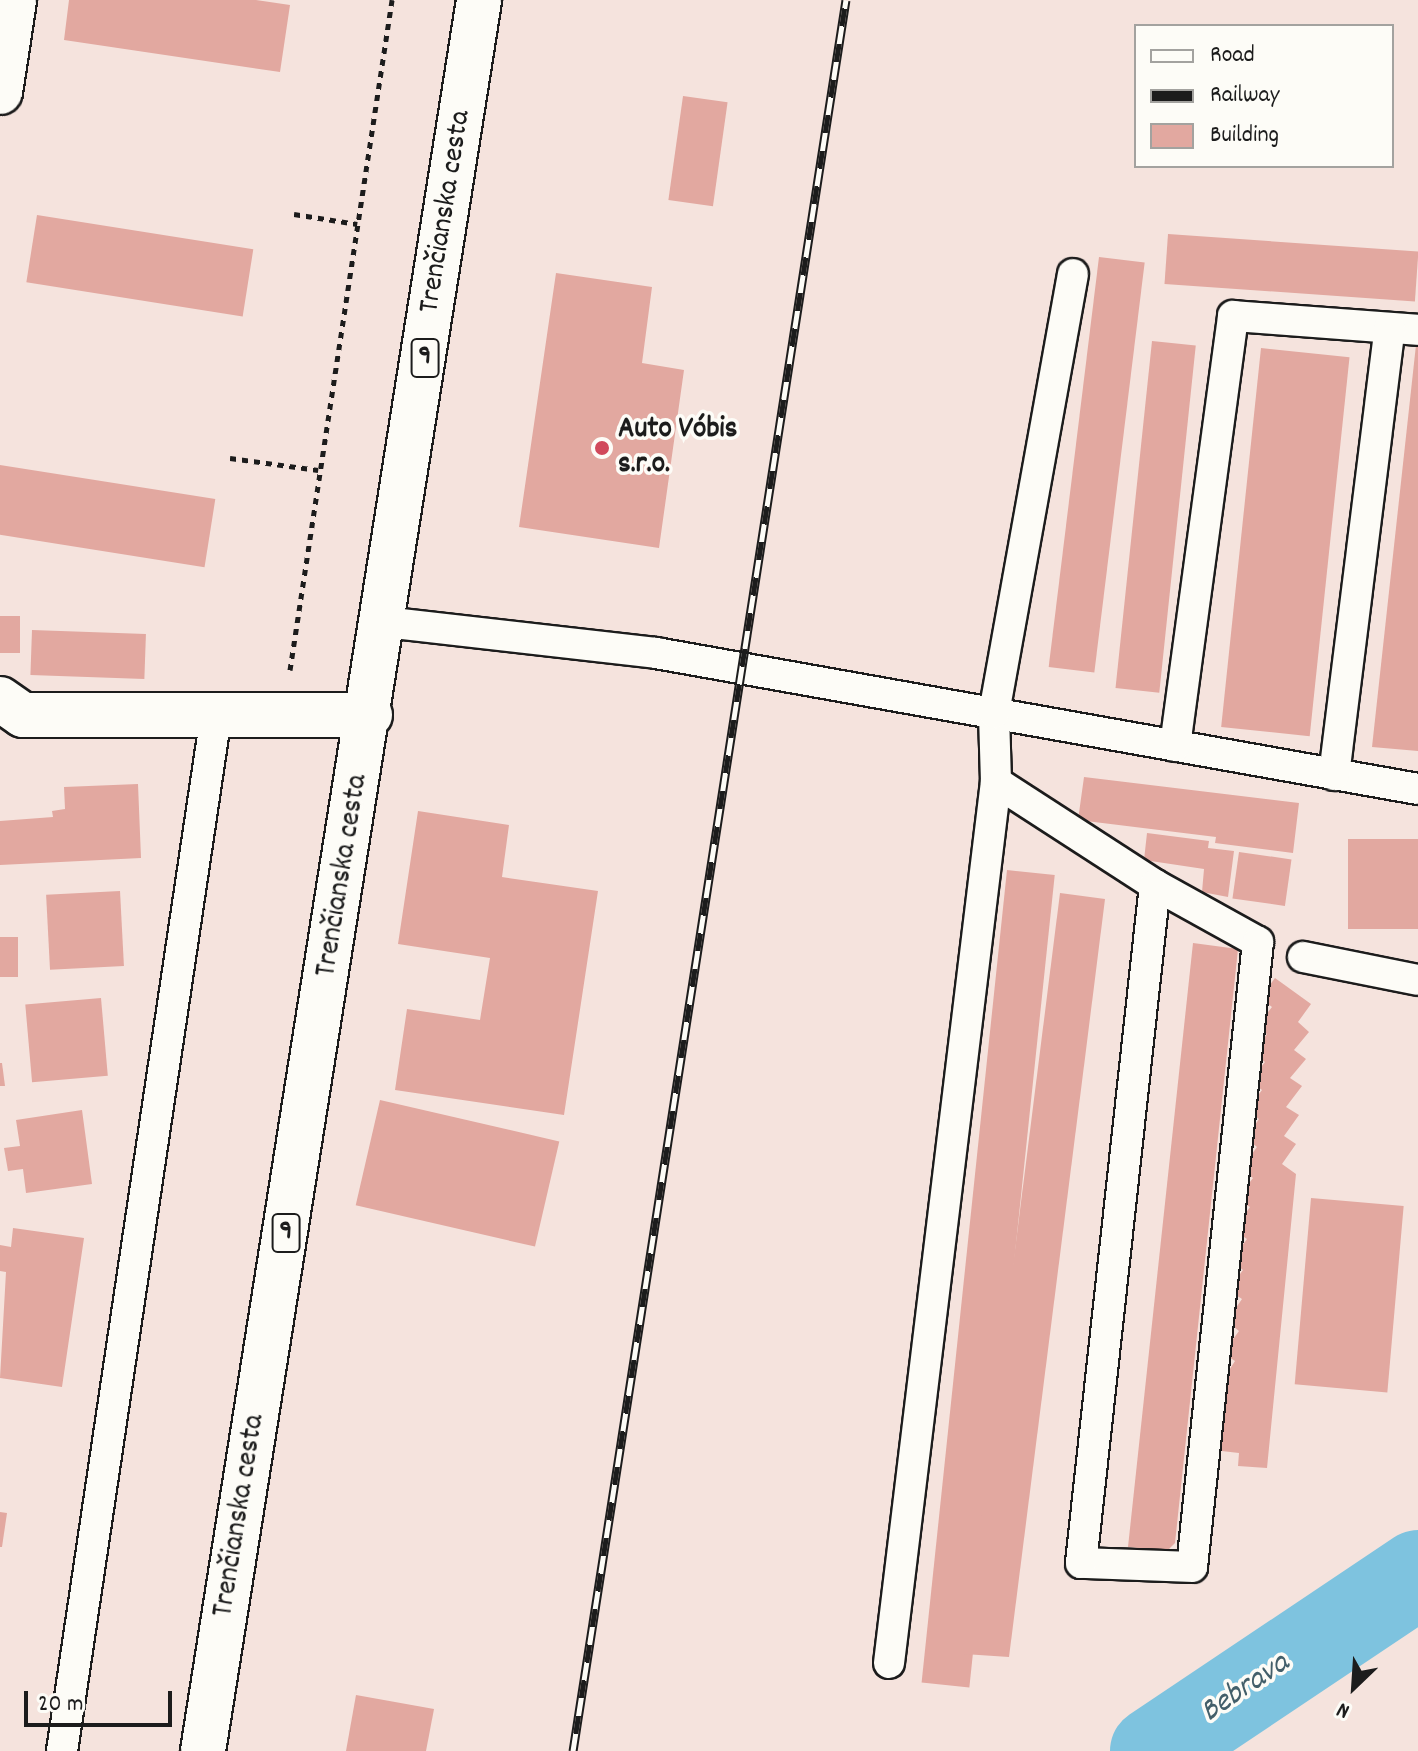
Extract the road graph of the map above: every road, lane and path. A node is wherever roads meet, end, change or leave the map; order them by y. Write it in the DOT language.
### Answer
graph roads {
  1 [pos="14,0"];
  2 [pos="392,0"];
  3 [pos="479,0"];
  4 [pos="0,92"];
  5 [pos="294,214"];
  6 [pos="357,224"];
  7 [pos="1073,274"];
  8 [pos="1404,329"];
  9 [pos="230,458"];
  10 [pos="318,470"];
  11 [pos="385,622"];
  12 [pos="12,707"];
  13 [pos="994,713"];
  14 [pos="216,715"];
  15 [pos="284,715"];
  16 [pos="370,715"];
  17 [pos="1175,746"];
  18 [pos="1334,775"];
  19 [pos="996,782"];
  20 [pos="1418,789"];
  21 [pos="1155,885"];
  22 [pos="1303,957"];
  23 [pos="1418,980"];
  24 [pos="889,1663"];
  25 [pos="62,1751"];
  26 [pos="203,1751"];
  1 -- 4 [label="main road"];
  2 -- 6 [label="path"];
  3 -- 11 [label="main road, Trenčianska cesta / 9"];
  5 -- 6 [label="path"];
  6 -- 10 [label="path"];
  7 -- 13 [label="lane"];
  8 -- 17 [label="lane"];
  8 -- 18 [label="lane"];
  9 -- 10 [label="path"];
  10 -- 15 [label="path"];
  11 -- 13 [label="lane"];
  11 -- 16 [label="main road, Trenčianska cesta / 9"];
  12 -- 14 [label="main road"];
  13 -- 17 [label="lane"];
  13 -- 19 [label="lane"];
  14 -- 15 [label="main road"];
  14 -- 25 [label="lane"];
  15 -- 16 [label="main road"];
  16 -- 26 [label="main road, Trenčianska cesta / 9"];
  17 -- 18 [label="lane"];
  18 -- 20 [label="lane"];
  19 -- 21 [label="lane"];
  19 -- 24 [label="lane"];
  21 -- 21 [label="lane"];
  22 -- 23 [label="lane"];
}
